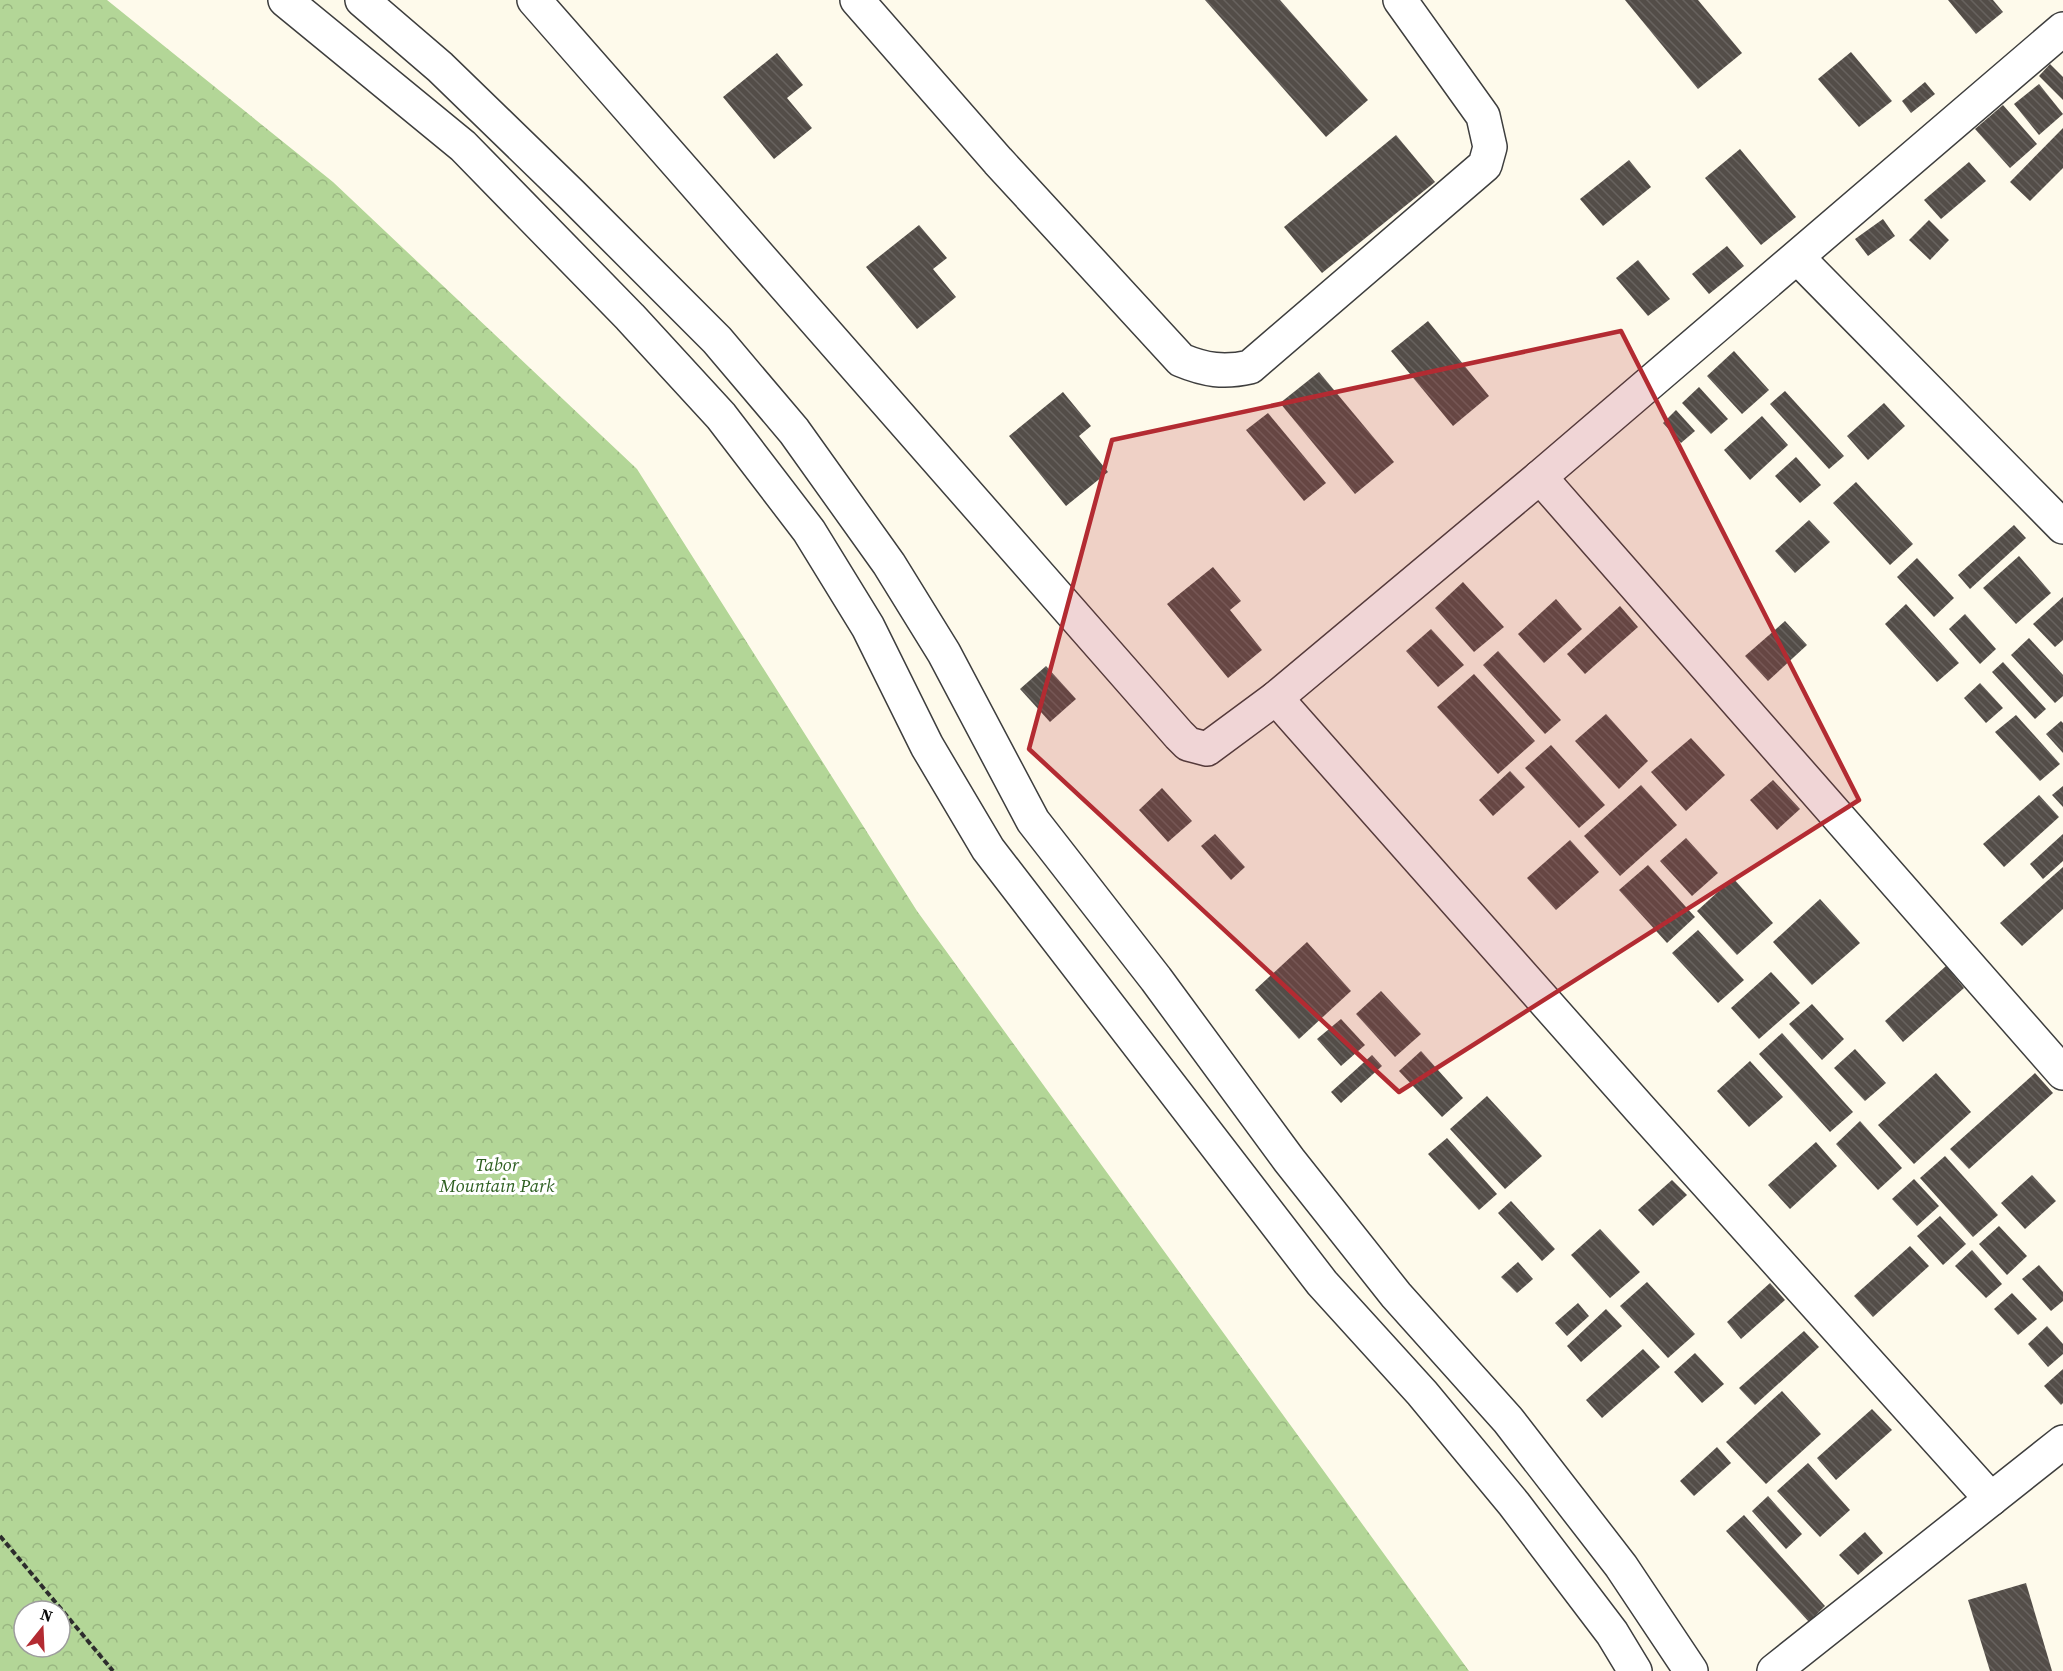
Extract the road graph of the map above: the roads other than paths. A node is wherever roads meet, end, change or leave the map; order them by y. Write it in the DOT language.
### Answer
graph roads {
  1 [pos="285,0"];
  2 [pos="362,0"];
  3 [pos="534,0"];
  4 [pos="857,0"];
  5 [pos="1400,0"];
  6 [pos="2063,28"];
  7 [pos="1798,258"];
  8 [pos="1540,477"];
  9 [pos="2063,527"];
  10 [pos="1276,698"];
  11 [pos="2063,1073"];
  12 [pos="2063,1442"];
  13 [pos="1991,1499"];
  14 [pos="1635,1671"];
  15 [pos="1691,1671"];
  16 [pos="1774,1671"];
  1 -- 14 [label="street"];
  2 -- 15 [label="street"];
  3 -- 10 [label="street"];
  4 -- 5 [label="street"];
  6 -- 7 [label="street"];
  7 -- 8 [label="street"];
  7 -- 9 [label="street"];
  8 -- 10 [label="street"];
  8 -- 11 [label="street"];
  10 -- 13 [label="street"];
  12 -- 13 [label="street"];
  13 -- 16 [label="street"];
}
